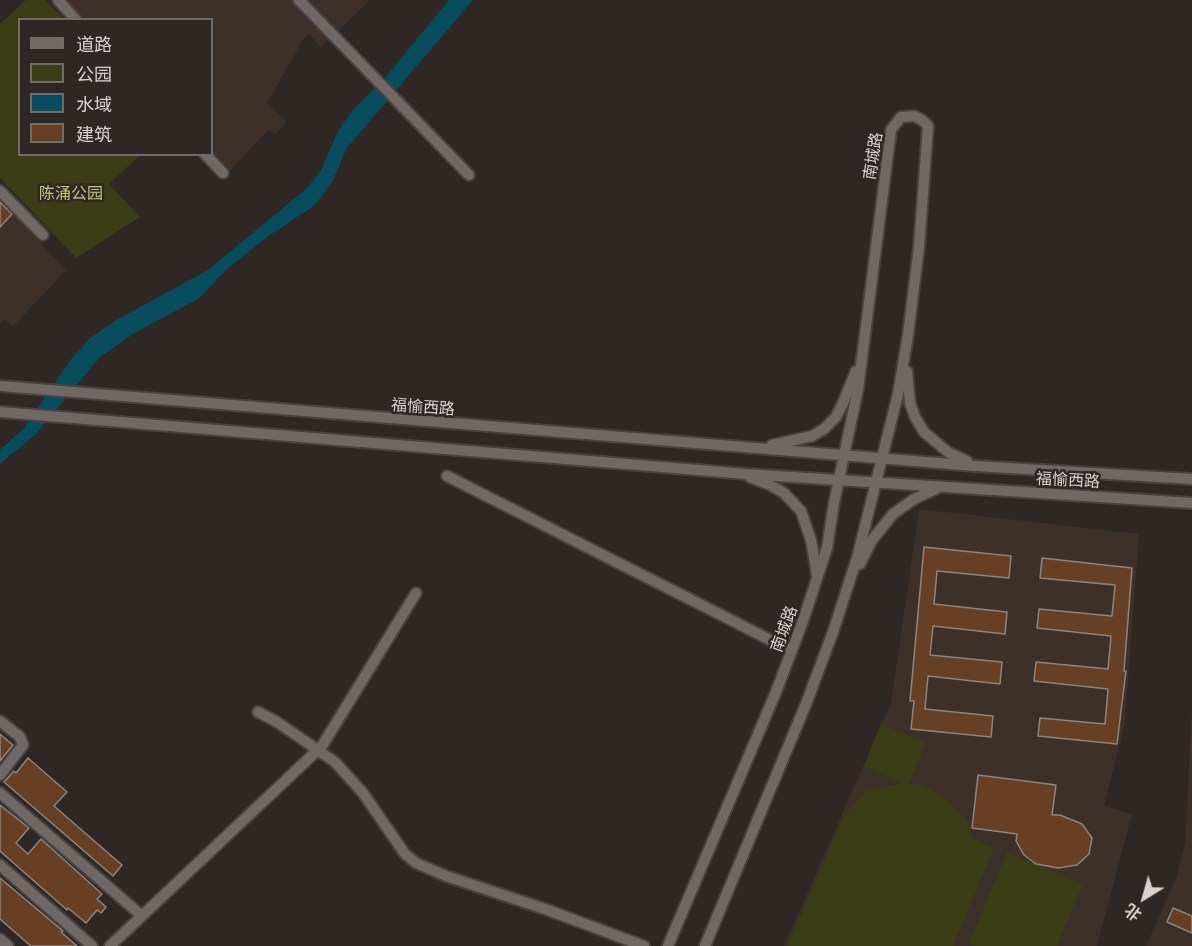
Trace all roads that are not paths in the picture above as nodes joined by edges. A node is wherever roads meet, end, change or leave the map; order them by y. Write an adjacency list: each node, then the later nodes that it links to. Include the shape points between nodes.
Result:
1 (58, 0): 3 (street)
2 (299, 0): 6 (street)
3 (74, 18)
4 (208, 156): 5 (street)
5 (223, 173)
6 (469, 175)
7 (0, 191): 8 (street)
8 (43, 235)
9 (906, 345): 10 (street, 南城路, via 919,247 928,126 907,115 891,130); 15 (street, 南城路); 16 (street, via 910,403 924,432 960,459)
10 (862, 354): 13 (street, via 836,417 824,429 796,441); 14 (street, 南城路)
11 (0, 386): 13 (street, 福愉西路)
12 (0, 412): 17 (street)
13 (748, 448): 14 (street, 福愉西路)
14 (844, 454): 15 (street, 福愉西路); 20 (street, 南城路)
15 (882, 458): 16 (street, 福愉西路); 21 (street, 南城路)
16 (996, 467): 19 (street, 福愉西路)
17 (714, 471): 20 (street); 24 (street, via 770,485 794,502 807,522)
18 (447, 476): 27 (street)
19 (1192, 479)
20 (839, 480): 21 (street, 福愉西路); 24 (street, 南城路)
21 (875, 483): 22 (street, 福愉西路); 25 (street, 南城路)
22 (942, 487): 23 (street, 福愉西路); 25 (street, via 892,514 872,540)
23 (1192, 503)
24 (818, 577): 27 (street, 南城路)
25 (849, 586): 41 (street, 南城路, via 806,704)
26 (416, 593): 30 (street)
27 (792, 651): 40 (street, 南城路)
28 (258, 712): 30 (street)
29 (0, 721): 31 (street, via 20,737 23,745)
30 (318, 749): 34 (street); 39 (street, via 350,777 405,854 416,862)
31 (0, 775)
32 (0, 793): 34 (street)
33 (0, 865): 37 (street)
34 (142, 916): 38 (street)
35 (0, 939): 36 (street)
36 (8, 946)
37 (92, 946)
38 (110, 946)
39 (644, 946)
40 (668, 946)
41 (705, 946)

